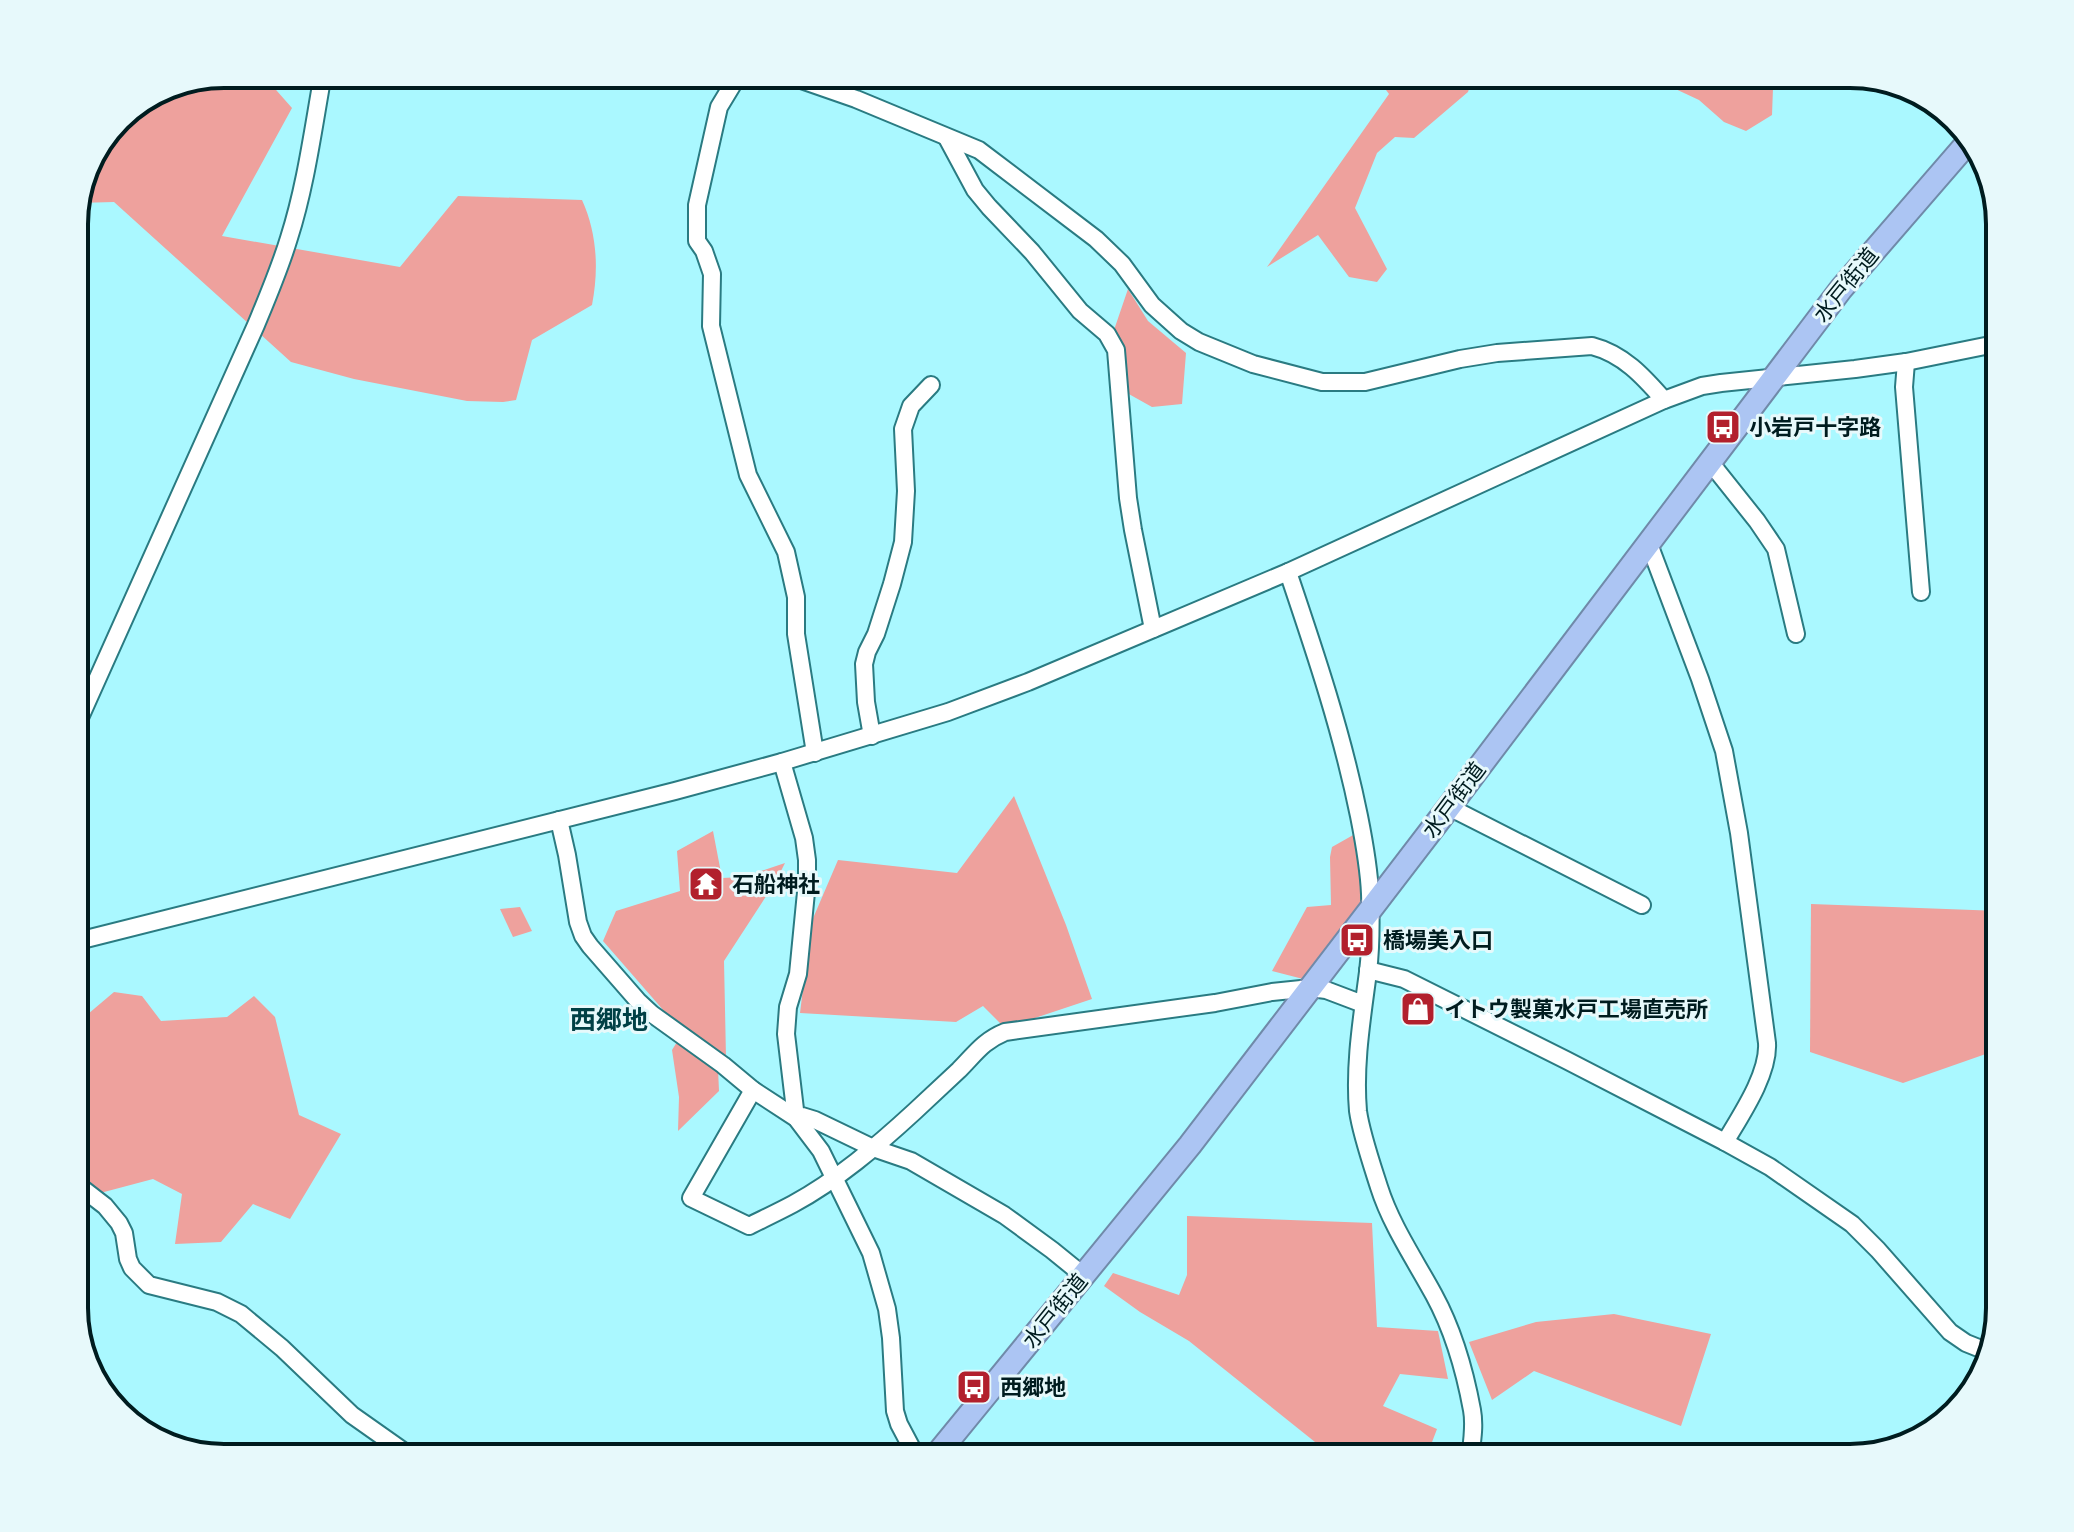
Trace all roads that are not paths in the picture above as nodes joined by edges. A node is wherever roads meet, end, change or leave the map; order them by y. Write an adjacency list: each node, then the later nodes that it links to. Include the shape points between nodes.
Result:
1 (321, 88): 17 (street, via 305,175 279,269)
2 (731, 88): 19 (street, via 719,107 697,205 697,241 712,274 711,326 748,475 786,552)
3 (824, 88): 4 (street)
4 (947, 138): 10 (street, via 979,150 1076,222 1122,264 1165,318 1227,355 1322,382 1365,382 1460,359 1592,346 1622,359); 15 (street, via 975,190 1116,350 1130,509)
5 (1963, 149): 8 (highway, 水戸街道, via 1841,289)
6 (1986, 346): 7 (street)
7 (1906, 362): 8 (street); 14 (street)
8 (1773, 378): 10 (street, via 1702,386); 11 (highway, 水戸街道)
9 (931, 385): 18 (street, via 911,406 903,429 903,542 864,664)
10 (1664, 400): 13 (street)
11 (1710, 462): 12 (highway, 水戸街道); 16 (street, via 1776,549)
12 (1649, 544): 21 (highway, 水戸街道); 31 (street, via 1724,751 1762,1002 1768,1053)
13 (1288, 572): 15 (street); 24 (street, via 1347,765 1364,843)
14 (1921, 592)
15 (1153, 629): 18 (street, via 1028,682)
16 (1796, 634)
17 (88, 700)
18 (872, 736): 19 (street)
19 (815, 753): 20 (street)
20 (782, 762): 22 (street); 30 (street, via 807,860 798,974 786,1034)
21 (1449, 807): 23 (street); 24 (highway, 水戸街道)
22 (559, 820): 25 (street); 29 (street, via 583,936 645,1008)
23 (1642, 905)
24 (1370, 909): 26 (street); 27 (highway, 水戸街道)
25 (88, 938)
26 (1368, 970): 28 (street); 31 (street, via 1404,979)
27 (1311, 988): 28 (street); 32 (street, via 1005,1032 980,1047); 35 (highway, 水戸街道)
28 (1363, 1004): 40 (street, via 1358,1114 1380,1191 1451,1335 1472,1412)
29 (753, 1090): 30 (street); 33 (street, via 691,1198 749,1226)
30 (796, 1118): 32 (street, via 815,1120); 33 (street)
31 (1725, 1142): 36 (street, via 1852,1224 1950,1332)
32 (873, 1148): 33 (street); 35 (street, via 911,1161 1004,1215)
33 (835, 1177): 38 (street, via 878,1276 891,1338 895,1411)
34 (88, 1193): 37 (street, via 119,1223 132,1268 149,1285 217,1302 241,1314 352,1415)
35 (1084, 1276): 39 (highway, 水戸街道)
36 (1980, 1349)
37 (393, 1444)
38 (910, 1444)
39 (946, 1444)
40 (1472, 1444)

